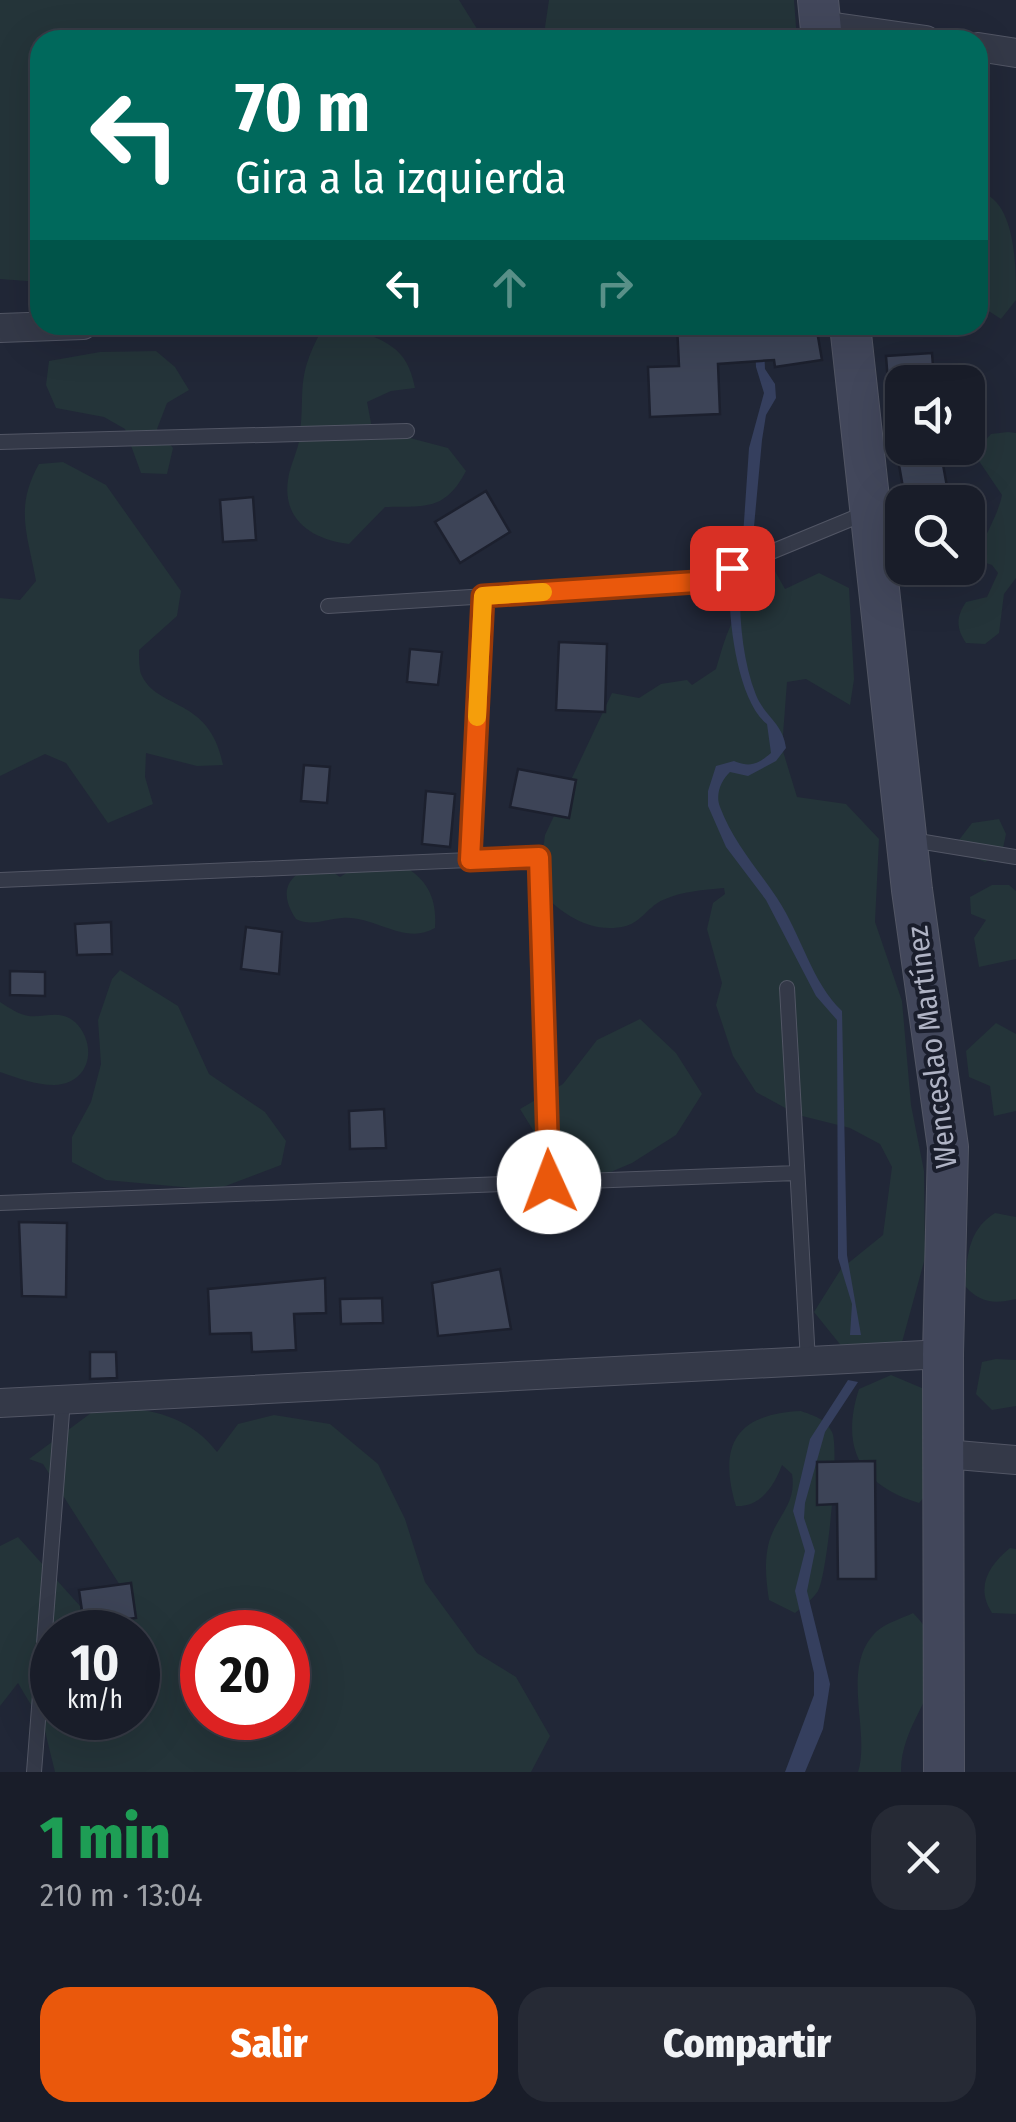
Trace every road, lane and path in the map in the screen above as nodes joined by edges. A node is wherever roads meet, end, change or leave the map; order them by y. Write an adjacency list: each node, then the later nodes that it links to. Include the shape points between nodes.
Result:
1 (821, 22): 2 (street)
2 (868, 30)
3 (988, 49): 4 (street)
4 (1016, 53)
5 (30, 327): 6 (street)
6 (0, 328)
7 (851, 335): 10 (main road, Wenceslao Martínez)
8 (407, 431): 9 (lane)
9 (0, 442)
10 (868, 512): 11 (lane, via 696,582); 13 (main road, Wenceslao Martínez)
11 (483, 596): 12 (lane); 15 (lane)
12 (328, 606)
13 (906, 840): 14 (lane); 21 (main road, Wenceslao Martínez, via 948,1147)
14 (1016, 857)
15 (470, 860): 16 (lane); 19 (lane, via 539,857)
16 (0, 880)
17 (787, 988): 18 (lane)
18 (797, 1173): 19 (lane); 22 (lane)
19 (549, 1182): 20 (lane)
20 (0, 1203)
21 (943, 1354): 22 (street); 25 (main road, Wenceslao Martínez)
22 (808, 1361): 23 (street)
23 (62, 1400): 24 (street); 27 (lane)
24 (0, 1403)
25 (945, 1454): 26 (street); 28 (main road, Wenceslao Martínez)
26 (1016, 1460)
27 (34, 1772)
28 (944, 1772)

